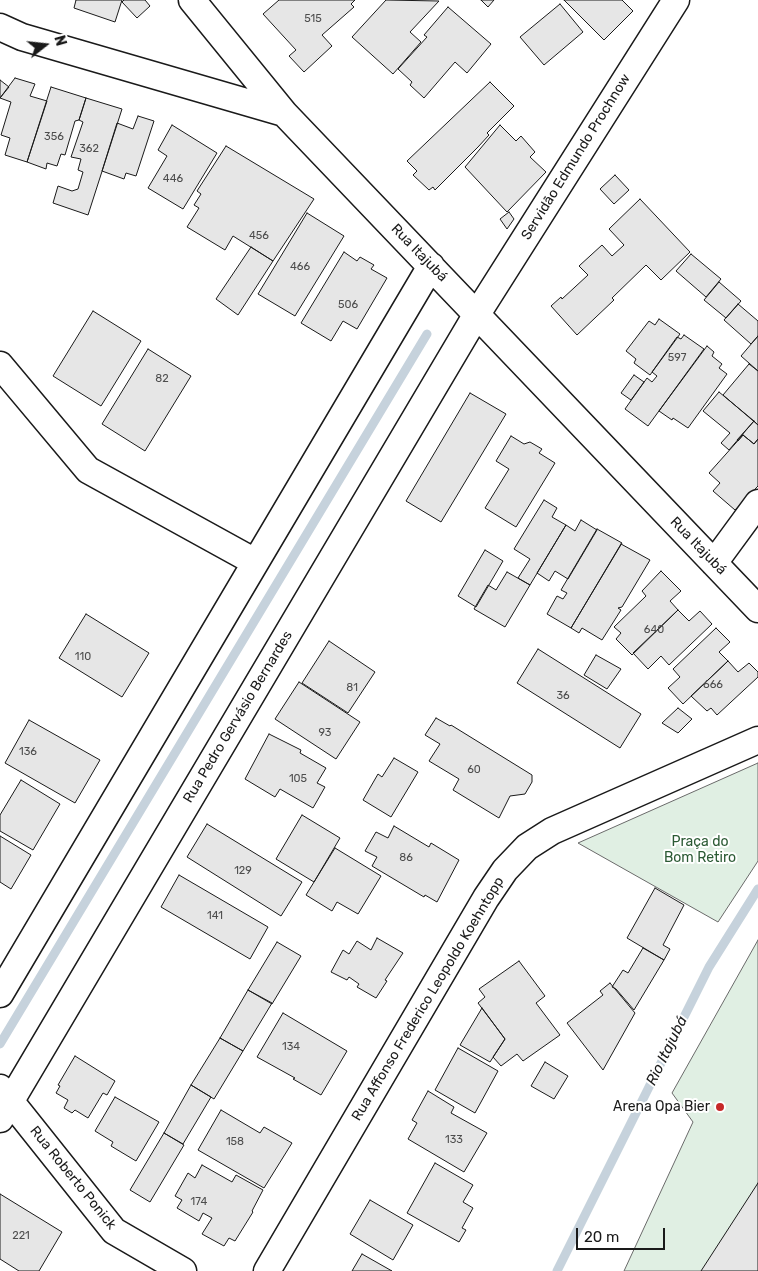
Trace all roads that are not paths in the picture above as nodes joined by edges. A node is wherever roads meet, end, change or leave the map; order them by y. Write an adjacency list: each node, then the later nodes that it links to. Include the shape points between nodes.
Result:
1 (192, 0): 4 (street)
2 (676, 0): 6 (street, Servidão Edmundo Prochnow)
3 (0, 27): 4 (street, Rua Itajubá, via 22,37)
4 (284, 113): 5 (street, Rua Itajubá)
5 (431, 266): 6 (street, Rua Itajubá); 9 (street)
6 (477, 314): 10 (street, Rua Itajubá); 14 (street, Rua Pedro Gervásio Bernardes)
7 (0, 365): 9 (street, via 88,470)
8 (758, 502): 10 (street)
9 (255, 562): 13 (street)
10 (714, 563): 11 (street, Rua Itajubá)
11 (758, 609)
12 (758, 740): 16 (street, Rua Affonso Frederico Leopoldo Koehntopp, via 552,831 527,847 505,870)
13 (0, 994)
14 (4, 1103): 15 (street, Rua Roberto Ponick, via 114,1231)
15 (183, 1271)
16 (267, 1271)

